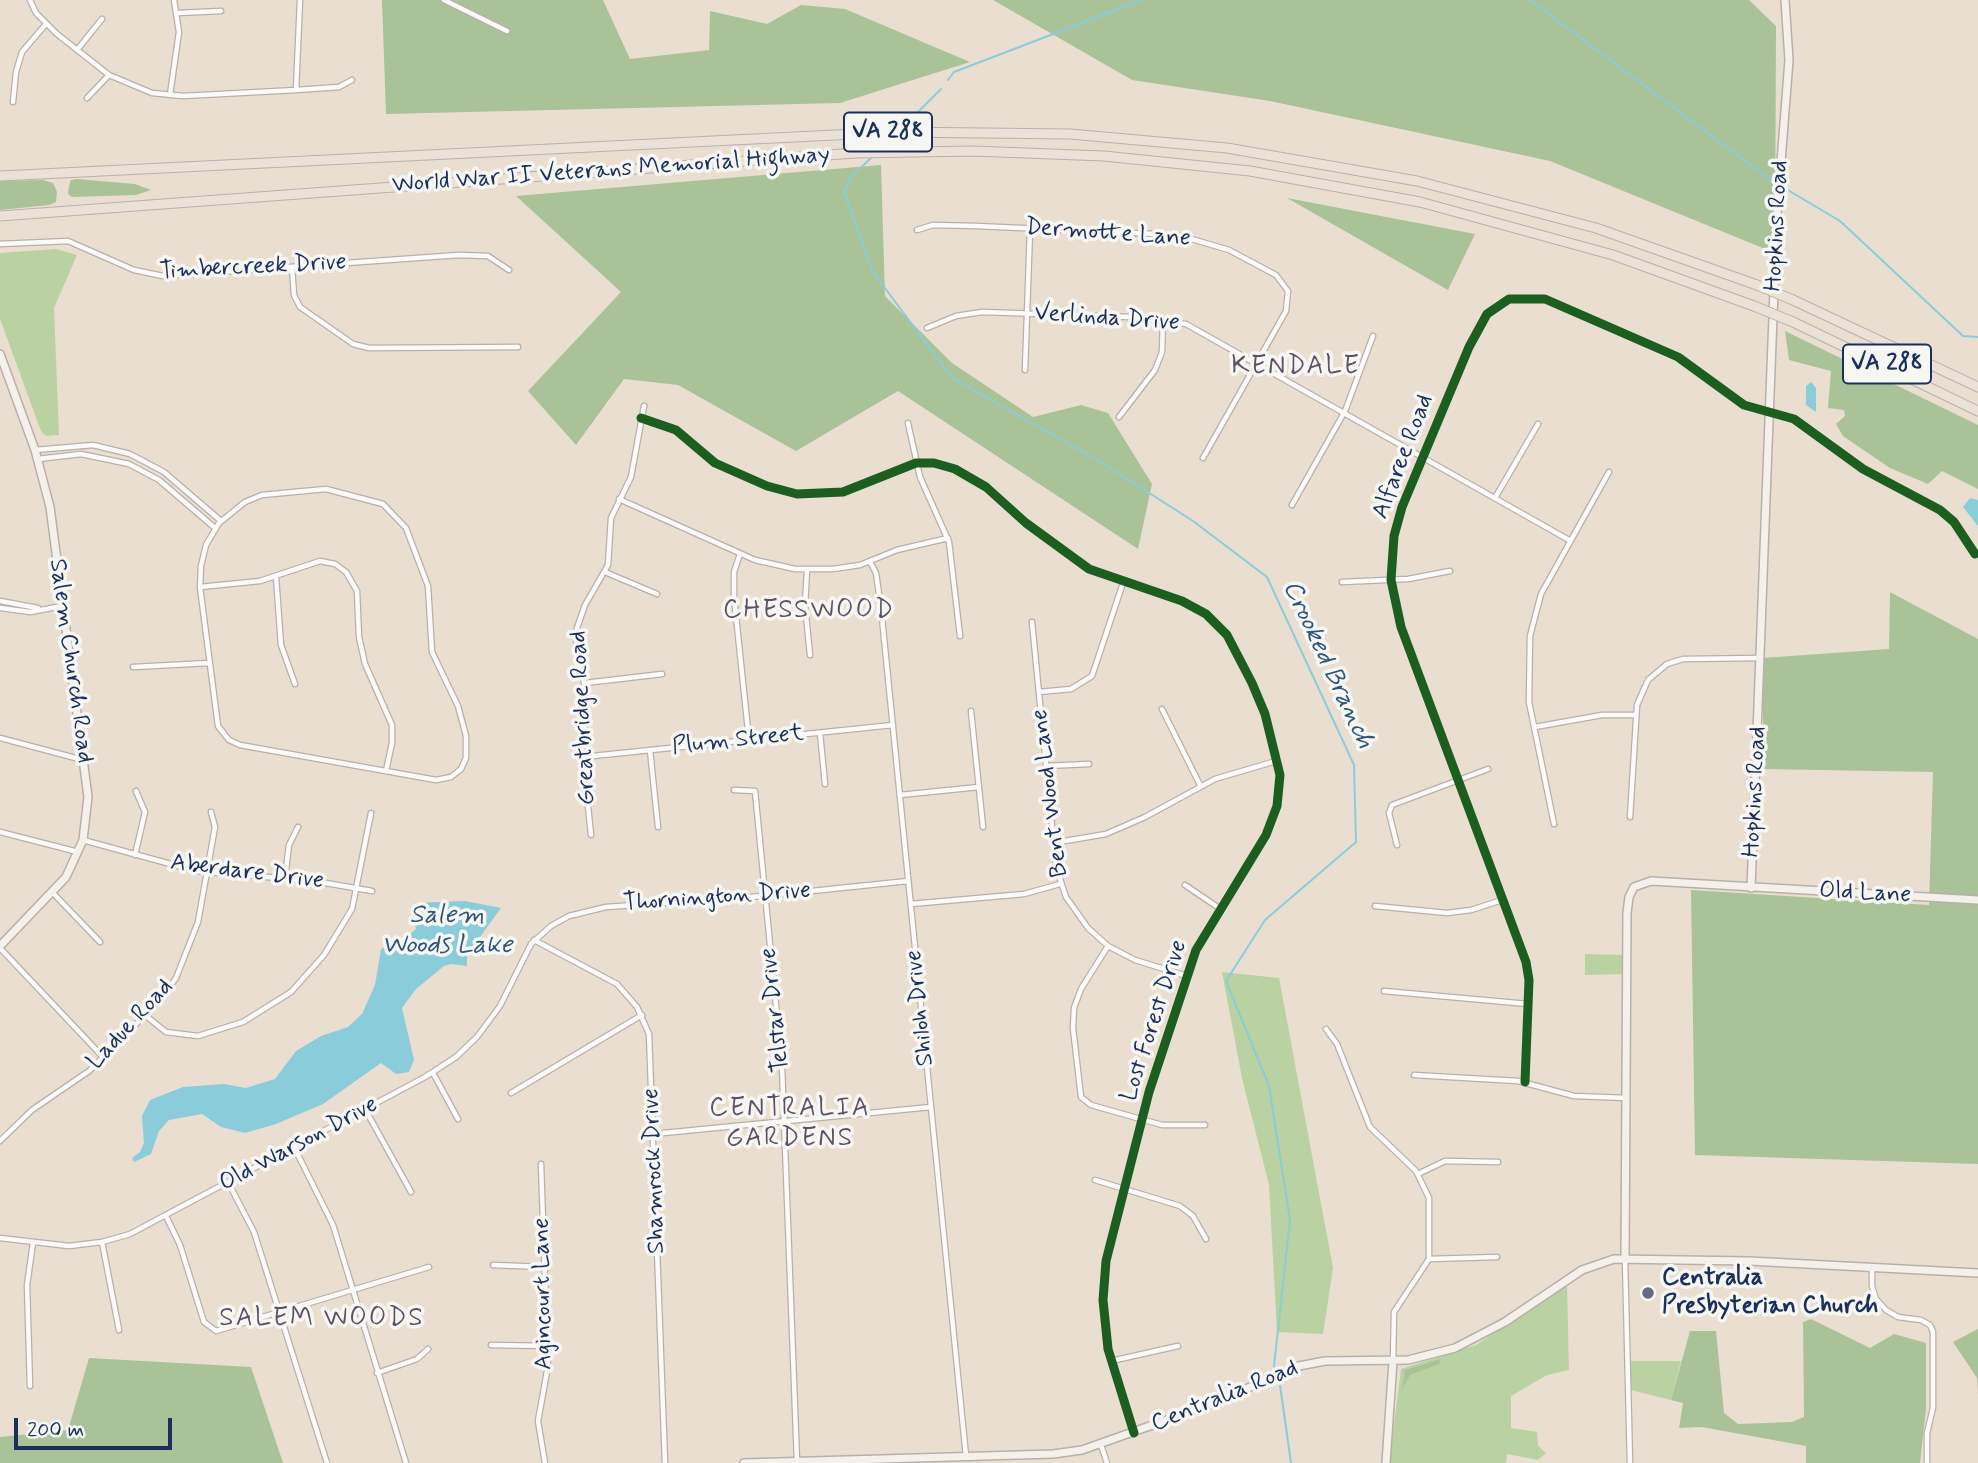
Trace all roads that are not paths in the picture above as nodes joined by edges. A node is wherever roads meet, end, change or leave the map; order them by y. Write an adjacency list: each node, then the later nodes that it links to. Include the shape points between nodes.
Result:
1 (30, 0): 9 (street)
2 (174, 0): 7 (street)
3 (300, 0): 14 (street)
4 (444, 0): 10 (street)
5 (1785, 0): 37 (main road, Hopkins Road, via 1789,60)
6 (221, 11): 7 (street)
7 (178, 13): 15 (street)
8 (102, 19): 11 (street)
9 (46, 24): 11 (street); 17 (street, via 22,52)
10 (507, 31)
11 (77, 50): 12 (street)
12 (109, 75): 15 (street, via 138,89); 16 (street)
13 (352, 80): 14 (street, via 339,87)
14 (296, 90): 15 (street)
15 (170, 95)
16 (87, 98)
17 (13, 102)
18 (0, 176): 33 (highway, World War II Veterans Memorial Highway / VA 288, bridge, via 950,131 1070,134 1227,148 1405,178 1596,228 1758,285)
19 (0, 216): 36 (highway, World War II Veterans Memorial Highway / VA 288, bridge, via 855,153 1104,156 1250,171 1420,202 1614,255 1793,322)
20 (1030, 229): 21 (street, Dermotte Lane, via 933,225); 25 (street); 31 (street, Dermotte Lane, via 1178,235 1229,250 1276,275 1287,291 1287,307)
21 (917, 230)
22 (0, 244): 23 (street, Timbercreek Drive, via 68,241 134,270 163,276)
23 (292, 268): 24 (street, Timbercreek Drive, via 482,255); 29 (street, via 292,288 300,307 353,344 369,348)
24 (509, 270)
25 (1027, 313): 26 (street, Verlinda Drive); 27 (street, Verlinda Drive, via 969,313); 32 (street)
26 (1163, 319): 31 (street, Verlinda Drive, via 1197,328); 38 (street, via 1162,352 1155,370)
27 (927, 328)
28 (1373, 336): 35 (street)
29 (518, 346)
30 (0, 354): 42 (main road, Salem Church Road)
31 (1258, 361): 35 (street, Verlinda Drive); 44 (street, Dermotte Lane)
32 (1025, 370)
33 (1978, 387)
34 (645, 406): 39 (street, Greatbridge Road)
35 (1345, 411): 43 (street, Verlinda Drive); 52 (street)
36 (1978, 411)
37 (1769, 412): 43 (street, Alfaree Road, via 1744,405 1693,366 1640,339 1555,302 1515,297 1497,305 1484,319); 58 (street, Alfaree Road, via 1799,422 1863,470 1945,513); 76 (main road, Hopkins Road)
38 (1119, 417)
39 (641, 418): 46 (street, Lost Forest Drive, via 676,430 715,463 797,494 843,492); 51 (street, Greatbridge Road, via 634,469)
40 (908, 423): 46 (street)
41 (1538, 424): 50 (street)
42 (35, 450): 45 (main road, Salem Church Road); 47 (street, via 102,446 130,454)
43 (1422, 456): 50 (street, Verlinda Drive); 64 (street, Alfaree Road, via 1397,521)
44 (1203, 458)
45 (38, 459): 49 (street, via 98,455); 70 (main road, Salem Church Road, via 50,507)
46 (916, 463): 55 (street); 66 (street, Lost Forest Drive, via 942,464 967,475 1077,561)
47 (163, 472): 49 (street); 53 (street)
48 (1609, 472): 56 (street)
49 (159, 480): 54 (street)
50 (1495, 498): 56 (street, Verlinda Drive)
51 (620, 499): 57 (street); 62 (street, Greatbridge Road, via 611,518)
52 (1292, 505)
53 (221, 521): 54 (street); 98 (street, via 262,495 326,489 380,502 402,522 428,586 432,652 461,716 466,758 457,773 442,780)
54 (215, 528): 67 (street, via 203,555)
55 (948, 538): 59 (street, via 897,550); 74 (street)
56 (1569, 540): 87 (street, via 1541,594 1530,636 1528,685)
57 (740, 554): 60 (street); 90 (street, via 734,597)
58 (1975, 554)
59 (870, 562): 60 (street); 86 (street, Shiloh Drive, via 877,576)
60 (807, 570): 75 (street)
61 (1450, 570): 64 (street)
62 (605, 572): 68 (street); 80 (street, Greatbridge Road, via 585,604 577,628 576,648)
63 (276, 577): 67 (street); 81 (street, via 281,645); 98 (street, via 320,561 341,567 354,582 365,664 392,725)
64 (1391, 580): 65 (street); 99 (street, Alfaree Road, via 1401,626)
65 (1342, 582)
66 (1124, 583): 82 (street, via 1092,676 1077,687); 94 (street, Lost Forest Drive, via 1190,604 1221,628 1265,714)
67 (200, 587): 77 (street)
68 (657, 594)
69 (0, 601): 72 (street)
70 (62, 606): 72 (street); 93 (main road, Salem Church Road)
71 (0, 608): 72 (street)
72 (39, 609)
73 (1032, 622): 82 (street, Bent Wood Lane)
74 (960, 636)
75 (810, 655)
76 (1762, 658): 85 (street, via 1694,657 1667,664 1643,687); 126 (main road, Hopkins Road)
77 (209, 663): 78 (street); 98 (street, via 217,723 234,743)
78 (133, 667)
79 (662, 674): 80 (street)
80 (585, 683): 92 (street, Greatbridge Road)
81 (295, 684)
82 (1039, 692): 96 (street, Bent Wood Lane)
83 (1162, 709): 101 (street)
84 (971, 711): 102 (street)
85 (1636, 715): 87 (street, via 1602,715); 108 (street)
86 (892, 725): 88 (street, Plum Street); 105 (street, Shiloh Drive)
87 (1535, 727): 109 (street)
88 (820, 733): 90 (street, Plum Street); 100 (street)
89 (0, 738): 93 (street)
90 (749, 740): 91 (street, Plum Street)
91 (650, 750): 92 (street, Plum Street); 111 (street)
92 (583, 757): 114 (street, Greatbridge Road)
93 (83, 761): 115 (main road, Salem Church Road, via 88,809)
94 (1276, 761): 101 (street); 134 (street, Lost Forest Drive, via 1280,786 1274,817)
95 (1089, 764): 96 (street)
96 (1046, 766): 116 (street, Bent Wood Lane)
97 (1488, 769): 99 (street)
98 (386, 771)
99 (1458, 781): 117 (street, via 1392,805 1389,813); 130 (street, Alfaree Road)
100 (825, 783)
101 (1200, 785): 116 (street, via 1126,826)
102 (979, 787): 105 (street); 112 (street)
103 (734, 790): 129 (street, Telstar Drive, via 755,791)
104 (136, 791): 119 (street, via 145,812)
105 (900, 795): 122 (street, Shiloh Drive)
106 (211, 812): 120 (street, Ladue Road, via 215,827)
107 (371, 813): 125 (street)
108 (1630, 817)
109 (1554, 824)
110 (298, 827): 121 (street, via 289,845)
111 (658, 827)
112 (983, 827)
113 (0, 832): 118 (street)
114 (591, 835)
115 (83, 840): 118 (main road, Salem Church Road); 119 (street, Aberdare Drive)
116 (1053, 844): 123 (street, Bent Wood Lane)
117 (1397, 845)
118 (79, 852): 128 (main road, Salem Church Road)
119 (135, 855): 120 (street, Aberdare Drive)
120 (207, 873): 121 (street, Aberdare Drive); 143 (street, Ladue Road, via 188,954 168,990)
121 (285, 878): 125 (street, Aberdare Drive)
122 (908, 881): 129 (street, Thornington Drive); 132 (street, Shiloh Drive)
123 (1060, 884): 132 (street, via 1024,894); 137 (street, Bent Wood Lane, via 1078,917)
124 (1185, 885): 134 (street)
125 (359, 887): 127 (street, Aberdare Drive); 143 (street, via 350,914 324,955 270,1007 231,1028 190,1037 166,1032)
126 (1751, 888): 131 (main road, Old Lane); 150 (main road, Hopkins Road, via 1646,881 1630,892)
127 (372, 891)
128 (53, 893): 136 (street); 138 (main road, Salem Church Road)
129 (764, 896): 135 (street, Thornington Drive, via 594,908 561,920); 155 (street, Telstar Drive)
130 (1502, 900): 133 (street, via 1447,913); 141 (street, Alfaree Road, via 1526,962)
131 (1978, 900)
132 (911, 904): 151 (street, Shiloh Drive)
133 (1376, 906)
134 (1219, 908): 139 (street, Lost Forest Drive)
135 (534, 940): 142 (street, Shamrock Drive, via 617,984); 146 (street, Old Warson Drive, via 484,1030)
136 (100, 942)
137 (1108, 946): 139 (street, Bent Wood Lane, via 1135,960); 154 (street, via 1074,1008 1079,1093 1091,1105)
138 (0, 947): 145 (street)
139 (1187, 976): 154 (street, Lost Forest Drive)
140 (1384, 991): 141 (street)
141 (1528, 1004): 148 (street, Alfaree Road)
142 (642, 1015): 149 (street); 157 (street, Shamrock Drive, via 650,1045)
143 (146, 1016): 145 (street, Ladue Road)
144 (1326, 1029): 162 (street, via 1337,1044 1370,1127)
145 (103, 1057): 158 (street, Ladue Road)
146 (433, 1073): 152 (street, Old Warson Drive); 153 (street)
147 (1414, 1075): 148 (street)
148 (1525, 1082): 150 (street, via 1574,1096)
149 (511, 1093)
150 (1628, 1098): 173 (main road, Hopkins Road)
151 (931, 1107): 155 (street); 193 (street, Shiloh Drive)
152 (365, 1109): 159 (street, Old Warson Drive); 166 (street)
153 (458, 1119)
154 (1142, 1120): 156 (street); 165 (street, Lost Forest Drive)
155 (786, 1122): 157 (street); 196 (street, Telstar Drive)
156 (1205, 1125)
157 (653, 1134): 200 (street, Shamrock Drive)
158 (0, 1141)
159 (294, 1147): 164 (street, Old Warson Drive); 180 (street, via 326,1208)
160 (1498, 1162): 162 (street, via 1445,1161)
161 (541, 1164): 177 (street, Agincourt Lane)
162 (1418, 1174): 174 (street, via 1430,1207)
163 (1095, 1180): 165 (street)
164 (228, 1182): 167 (street, Old Warson Drive); 181 (street, via 254,1231)
165 (1124, 1189): 169 (street, via 1180,1206 1193,1216); 187 (street, Lost Forest Drive, via 1104,1281)
166 (411, 1192)
167 (166, 1216): 170 (street, Old Warson Drive); 181 (street, via 204,1322 212,1330)
168 (0, 1238): 171 (street, Old Warson Drive)
169 (1206, 1239)
170 (102, 1242): 171 (street, Old Warson Drive, via 69,1246); 182 (street)
171 (33, 1243): 190 (street, via 27,1285)
172 (1497, 1257): 174 (street)
173 (1625, 1258): 178 (main road, Centralia Road); 188 (main road, Centralia Road, via 1582,1270 1471,1341 1431,1355); 204 (street, Hopkins Road)
174 (1429, 1259): 188 (street, via 1394,1312)
175 (493, 1265): 177 (street)
176 (429, 1266): 180 (street)
177 (545, 1267): 184 (street, Agincourt Lane)
178 (1872, 1268): 179 (main road, Centralia Road); 205 (street, via 1872,1286 1886,1310 1921,1320 1933,1332)
179 (1978, 1273)
180 (352, 1292): 181 (street); 189 (street)
181 (281, 1314): 197 (street)
182 (119, 1330)
183 (491, 1345): 184 (street)
184 (548, 1346): 199 (street, Agincourt Lane, via 538,1421)
185 (1178, 1346): 187 (street)
186 (428, 1349): 189 (street, via 416,1359)
187 (1111, 1361): 191 (street, Lost Forest Drive)
188 (1393, 1361): 191 (main road, Centralia Road, via 1325,1361 1286,1370); 203 (main road)
189 (377, 1373): 198 (street)
190 (30, 1386)
191 (1135, 1433): 192 (main road, Centralia Road)
192 (1101, 1445): 193 (main road, Centralia Road, via 1053,1454); 202 (street)
193 (966, 1456): 195 (main road, Centralia Road)
194 (943, 1460): 195 (main road, Centralia Road); 196 (main road, Centralia Road)
195 (953, 1460)
196 (797, 1461): 201 (main road, Centralia Road)
197 (327, 1463)
198 (406, 1463)
199 (545, 1463)
200 (665, 1463)
201 (744, 1463)
202 (1107, 1463)
203 (1386, 1463)
204 (1630, 1463)
205 (1927, 1463)

